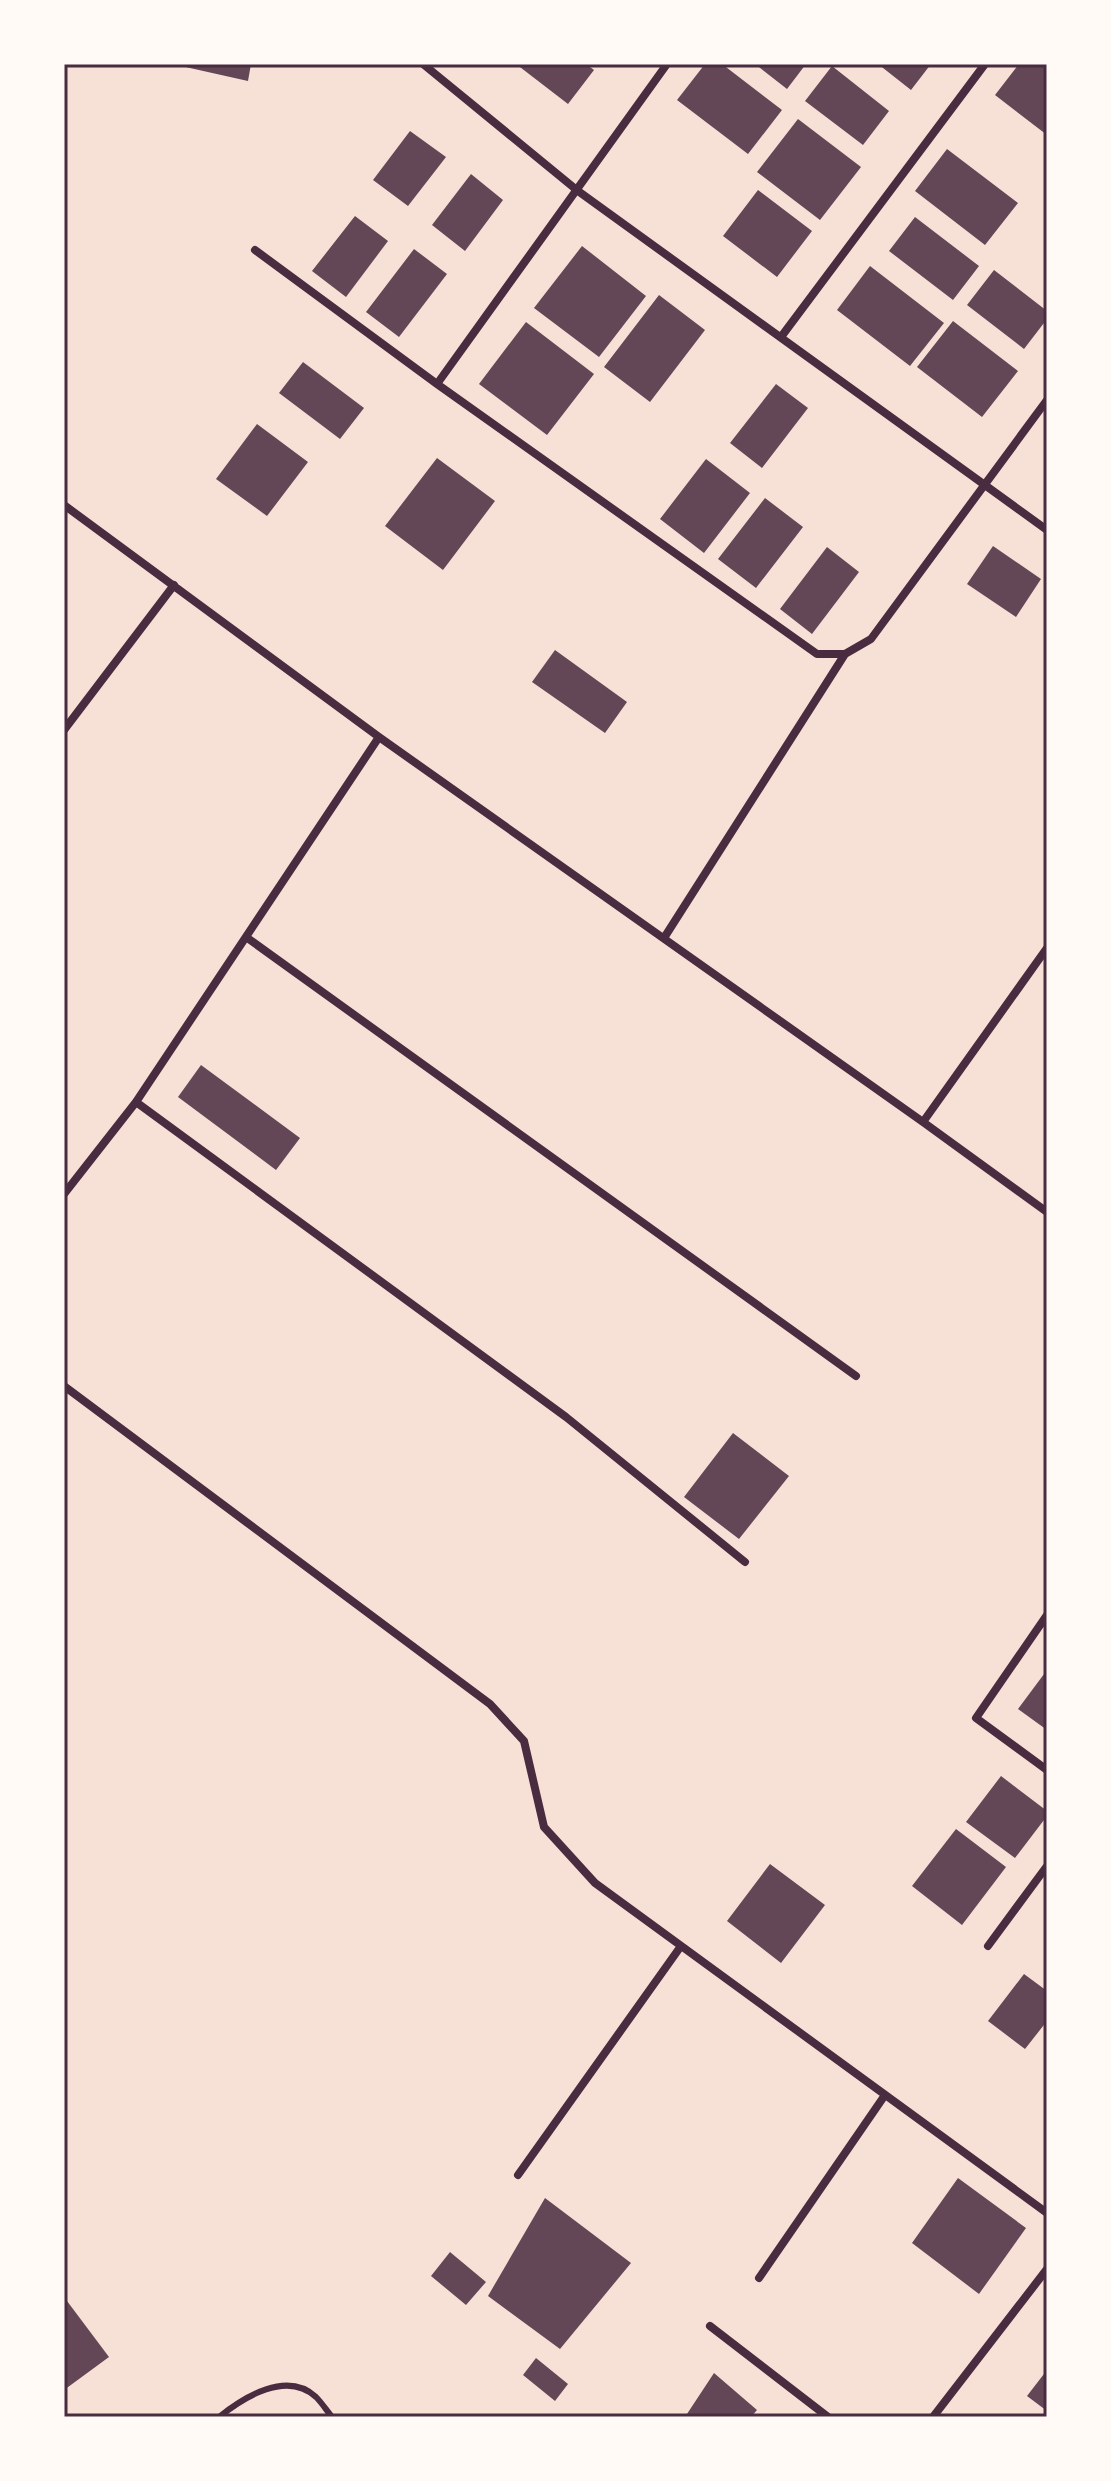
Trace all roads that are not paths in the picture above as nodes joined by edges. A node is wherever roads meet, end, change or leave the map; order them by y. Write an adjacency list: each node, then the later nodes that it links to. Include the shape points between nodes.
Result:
1 (423, 64): 4 (street)
2 (667, 64): 4 (street)
3 (985, 64): 6 (street)
4 (578, 191): 6 (street); 7 (street)
5 (255, 250): 7 (street)
6 (781, 337): 9 (street)
7 (437, 384): 13 (street, via 817,654)
8 (1047, 400): 9 (street)
9 (985, 485): 11 (street); 13 (street, via 871,639)
10 (64, 505): 12 (street)
11 (1047, 530)
12 (174, 585): 14 (street); 15 (street)
13 (845, 654): 17 (street)
14 (64, 730)
15 (379, 737): 16 (street); 17 (street)
16 (246, 937): 19 (street); 23 (street)
17 (664, 938): 20 (street)
18 (1047, 948): 20 (street)
19 (136, 1102): 21 (street); 25 (street, via 566,1417)
20 (923, 1122): 22 (street)
21 (64, 1194)
22 (1047, 1212)
23 (856, 1376)
24 (64, 1386): 29 (street, via 490,1704 524,1741 544,1827 595,1883)
25 (745, 1562)
26 (1047, 1615): 27 (street, via 976,1718)
27 (1047, 1770)
28 (1047, 1866): 30 (street)
29 (681, 1946): 31 (street); 32 (street)
30 (988, 1946)
31 (885, 2095): 33 (street); 35 (street)
32 (518, 2175)
33 (1047, 2213)
34 (1047, 2269): 42 (street)
35 (759, 2278)
36 (710, 2326): 37 (street)
37 (816, 2407): 40 (street); 41 (street)
38 (219, 2417): 39 (lane, via 238,2402 278,2386 298,2387 315,2396)
39 (332, 2417)
40 (809, 2417)
41 (828, 2417)
42 (933, 2417)

